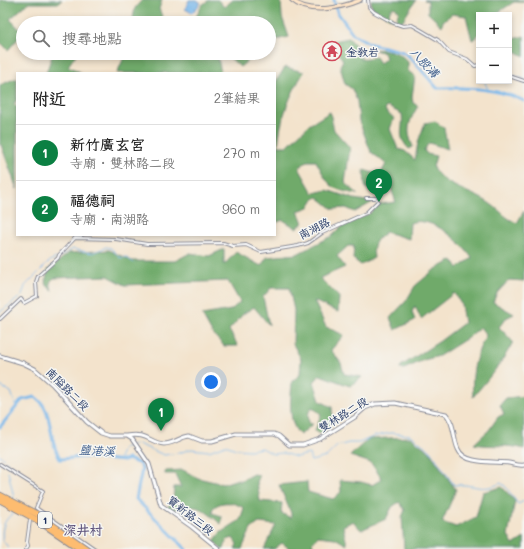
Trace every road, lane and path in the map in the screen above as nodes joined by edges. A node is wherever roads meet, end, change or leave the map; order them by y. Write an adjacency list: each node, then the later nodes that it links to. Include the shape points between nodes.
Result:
1 (292, 0): 2 (main road, via 305,7 338,7)
2 (360, 0)
3 (368, 0): 4 (street, via 369,7 374,12 394,23 414,26 438,40 451,54 467,59)
4 (476, 66)
5 (512, 77): 6 (street)
6 (524, 81)
7 (366, 198): 8 (street, 南湖路, via 376,198 378,201 366,213 322,233 308,243 260,252 246,245 147,244 116,239 75,238 38,276 37,296 24,303 21,300)
8 (0, 319)
9 (0, 356): 10 (street, 南隘路二段, via 35,369 95,428 106,435)
10 (127, 436): 12 (street, 雙林路二段, via 144,436 164,444 189,436 202,441 212,441 236,434 274,434 289,445 303,445 322,438 368,406 395,403 446,414 453,428 457,448 465,457); 20 (street, 寶新路三段, via 134,441 149,464 161,505)
11 (0, 464): 19 (street, via 43,491 36,508)
12 (524, 465)
13 (0, 495): 18 (highway, 1, via 41,517)
14 (0, 500): 17 (highway, 1, via 37,520)
15 (30, 520): 16 (street)
16 (26, 549)
17 (80, 549)
18 (87, 549)
19 (95, 549)
20 (219, 549)

